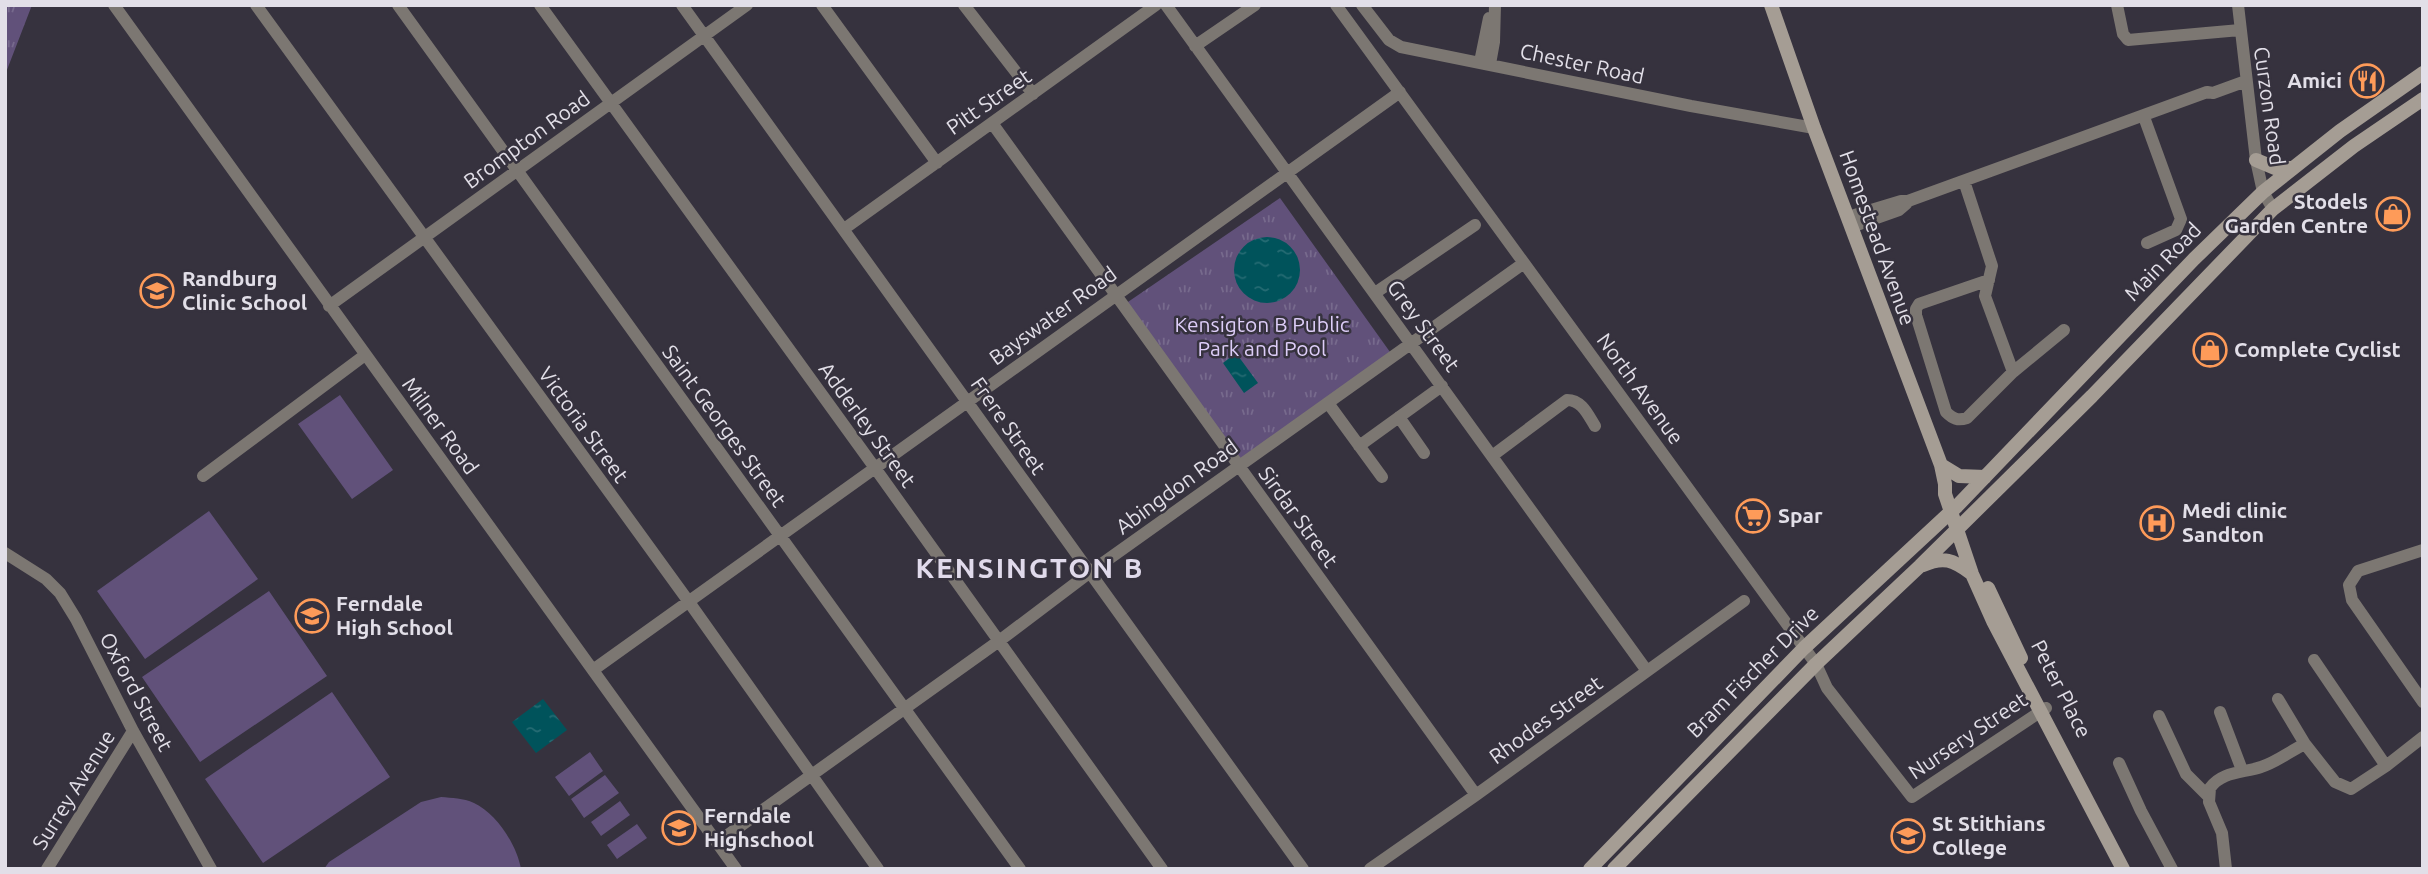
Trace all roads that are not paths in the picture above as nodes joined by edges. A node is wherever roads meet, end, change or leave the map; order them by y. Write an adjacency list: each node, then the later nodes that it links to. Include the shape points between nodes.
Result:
1 (114, 5): 48 (street, Milner Road)
2 (256, 5): 42 (street, Victoria Street)
3 (398, 5): 34 (street, Saint Georges Street)
4 (540, 5): 27 (street, Adderley Street)
5 (682, 5): 19 (street, Frere Street)
6 (747, 5): 19 (street, Brompton Road)
7 (822, 5): 32 (street)
8 (964, 5): 25 (street)
9 (1156, 5): 25 (street, Pitt Street)
10 (1166, 5): 20 (street, Grey Street)
11 (1255, 5): 20 (street)
12 (1336, 5): 24 (street, North Avenue)
13 (1362, 5): 21 (street, Chester Road, via 1396,45)
14 (1494, 5): 21 (street, via 1494,42)
15 (1771, 5): 30 (main road, Homestead Avenue)
16 (2117, 5): 18 (street, via 2127,40)
17 (2238, 5): 18 (street, Curzon Road)
18 (2240, 30): 23 (street, Curzon Road)
19 (704, 36): 27 (street, Brompton Road); 41 (street, Frere Street)
20 (1195, 46): 35 (street, Grey Street)
21 (1485, 63): 30 (street, Chester Road)
22 (2423, 73): 33 (main road, Main Road)
23 (2246, 78): 28 (street); 31 (street, Curzon Road)
24 (1400, 92): 35 (street, Bayswater Road); 44 (street, North Avenue)
25 (1033, 94): 29 (street, Pitt Street)
26 (2423, 99): 38 (main road, Main Road)
27 (610, 104): 34 (street, Brompton Road); 63 (street, Adderley Street)
28 (2144, 117): 36 (street); 43 (street, via 2180,219 2176,230)
29 (992, 123): 32 (street, Pitt Street); 47 (street, Sirdar Street)
30 (1814, 128): 39 (main road, Homestead Avenue)
31 (2256, 160): 33 (main road, via 2276,169); 37 (street, Curzon Road)
32 (937, 163): 41 (street, Pitt Street)
33 (2292, 168): 37 (main road, Main Road)
34 (517, 170): 42 (street, Brompton Road); 69 (street, Saint Georges Street)
35 (1288, 172): 46 (street, Grey Street); 47 (street, Bayswater Road)
36 (1964, 181): 39 (street); 45 (street, via 1992,266)
37 (2263, 192): 38 (street, Curzon Road); 66 (main road, Main Road)
38 (2273, 209): 68 (main road, Main Road)
39 (1850, 222): 61 (main road, Homestead Avenue)
40 (1475, 225): 46 (street)
41 (844, 229): 54 (street, Frere Street)
42 (423, 238): 48 (street, Brompton Road); 76 (street, Victoria Street)
43 (2147, 243)
44 (1524, 263): 50 (street, Abingdon Road); 78 (street, North Avenue)
45 (1989, 279): 52 (street, via 1985,296); 52 (street, via 1919,304 1916,315 1951,418 1967,418)
46 (1375, 293): 50 (street, Grey Street)
47 (1116, 294): 54 (street, Bayswater Road); 62 (street, Sirdar Street)
48 (330, 306): 51 (street, Milner Road)
49 (2064, 330): 52 (street)
50 (1411, 343): 53 (street, Grey Street); 55 (street, Abingdon Road)
51 (365, 355): 64 (street); 81 (street, Milner Road)
52 (2013, 372)
53 (1442, 386): 56 (street); 60 (street, Grey Street)
54 (968, 402): 63 (street, Bayswater Road); 73 (street, Frere Street)
55 (1328, 403): 58 (street); 62 (street, Abingdon Road)
56 (1399, 417): 58 (street); 59 (street)
57 (1595, 426): 60 (street, via 1580,404 1567,400)
58 (1359, 446): 65 (street)
59 (1424, 453)
60 (1492, 456): 82 (street, Grey Street)
61 (1941, 465): 66 (main road, via 1959,477); 67 (main road, Homestead Avenue, via 1945,484 1952,489)
62 (1238, 467): 73 (street, Abingdon Road); 96 (street, Sirdar Street)
63 (875, 468): 69 (street, Bayswater Road); 77 (street, Adderley Street)
64 (203, 476)
65 (1382, 477)
66 (1985, 477): 67 (main road, Main Road)
67 (1954, 508): 68 (main road, Homestead Avenue); 78 (main road, Bram Fischer Drive)
68 (1960, 527): 72 (main road, Bram Fischer Drive); 74 (main road, Peter Place); 86 (main road, Peter Place)
69 (780, 537): 76 (street, Bayswater Road); 85 (street, Saint Georges Street)
70 (2423, 550): 84 (street, via 2364,568 2349,585 2352,600)
71 (5, 553): 89 (street, Oxford Street, via 60,593)
72 (1920, 566): 74 (main road, via 1949,559); 80 (main road, Bram Fischer Drive)
73 (1089, 573): 77 (street, Abingdon Road); 106 (street, Frere Street)
74 (1972, 574): 86 (main road, Peter Place, via 2002,640)
75 (1744, 601): 82 (street, Rhodes Street)
76 (688, 602): 81 (street, Bayswater Road); 95 (street, Victoria Street)
77 (999, 641): 85 (street, Abingdon Road); 105 (street, Adderley Street)
78 (1804, 648): 80 (street, North Avenue); 108 (main road, Bram Fischer Drive)
79 (2314, 660): 93 (street)
80 (1816, 664): 98 (street, North Avenue, via 1827,688); 109 (main road, Bram Fischer Drive)
81 (593, 670): 99 (street, Milner Road)
82 (1647, 671): 96 (street, Rhodes Street)
83 (2278, 699): 91 (street)
84 (2423, 702)
85 (904, 708): 95 (street, Abingdon Road); 104 (street, Saint Georges Street)
86 (2042, 709): 98 (street, Nursery Street); 110 (main road, Peter Place); 111 (main road, Peter Place)
87 (2220, 712): 94 (street)
88 (2159, 716): 97 (street, via 2186,774)
89 (133, 731): 100 (street, Surrey Avenue); 101 (street, Oxford Street)
90 (2423, 737): 93 (street)
91 (2305, 744): 93 (street, via 2345,788 2354,789); 94 (street, via 2260,768)
92 (2119, 763): 112 (street)
93 (2386, 766)
94 (2242, 770): 97 (street, via 2214,783)
95 (810, 775): 99 (street, Abingdon Road); 103 (street, Victoria Street)
96 (1476, 795): 107 (street, Rhodes Street)
97 (2208, 796): 113 (street, via 2222,833)
98 (1912, 797)
99 (718, 842): 102 (street, Milner Road)
100 (47, 869)
101 (211, 869)
102 (736, 869)
103 (878, 869)
104 (1020, 869)
105 (1162, 869)
106 (1303, 869)
107 (1370, 869)
108 (1590, 869)
109 (1614, 869)
110 (2123, 869)
111 (2129, 869)
112 (2172, 869)
113 (2226, 869)

